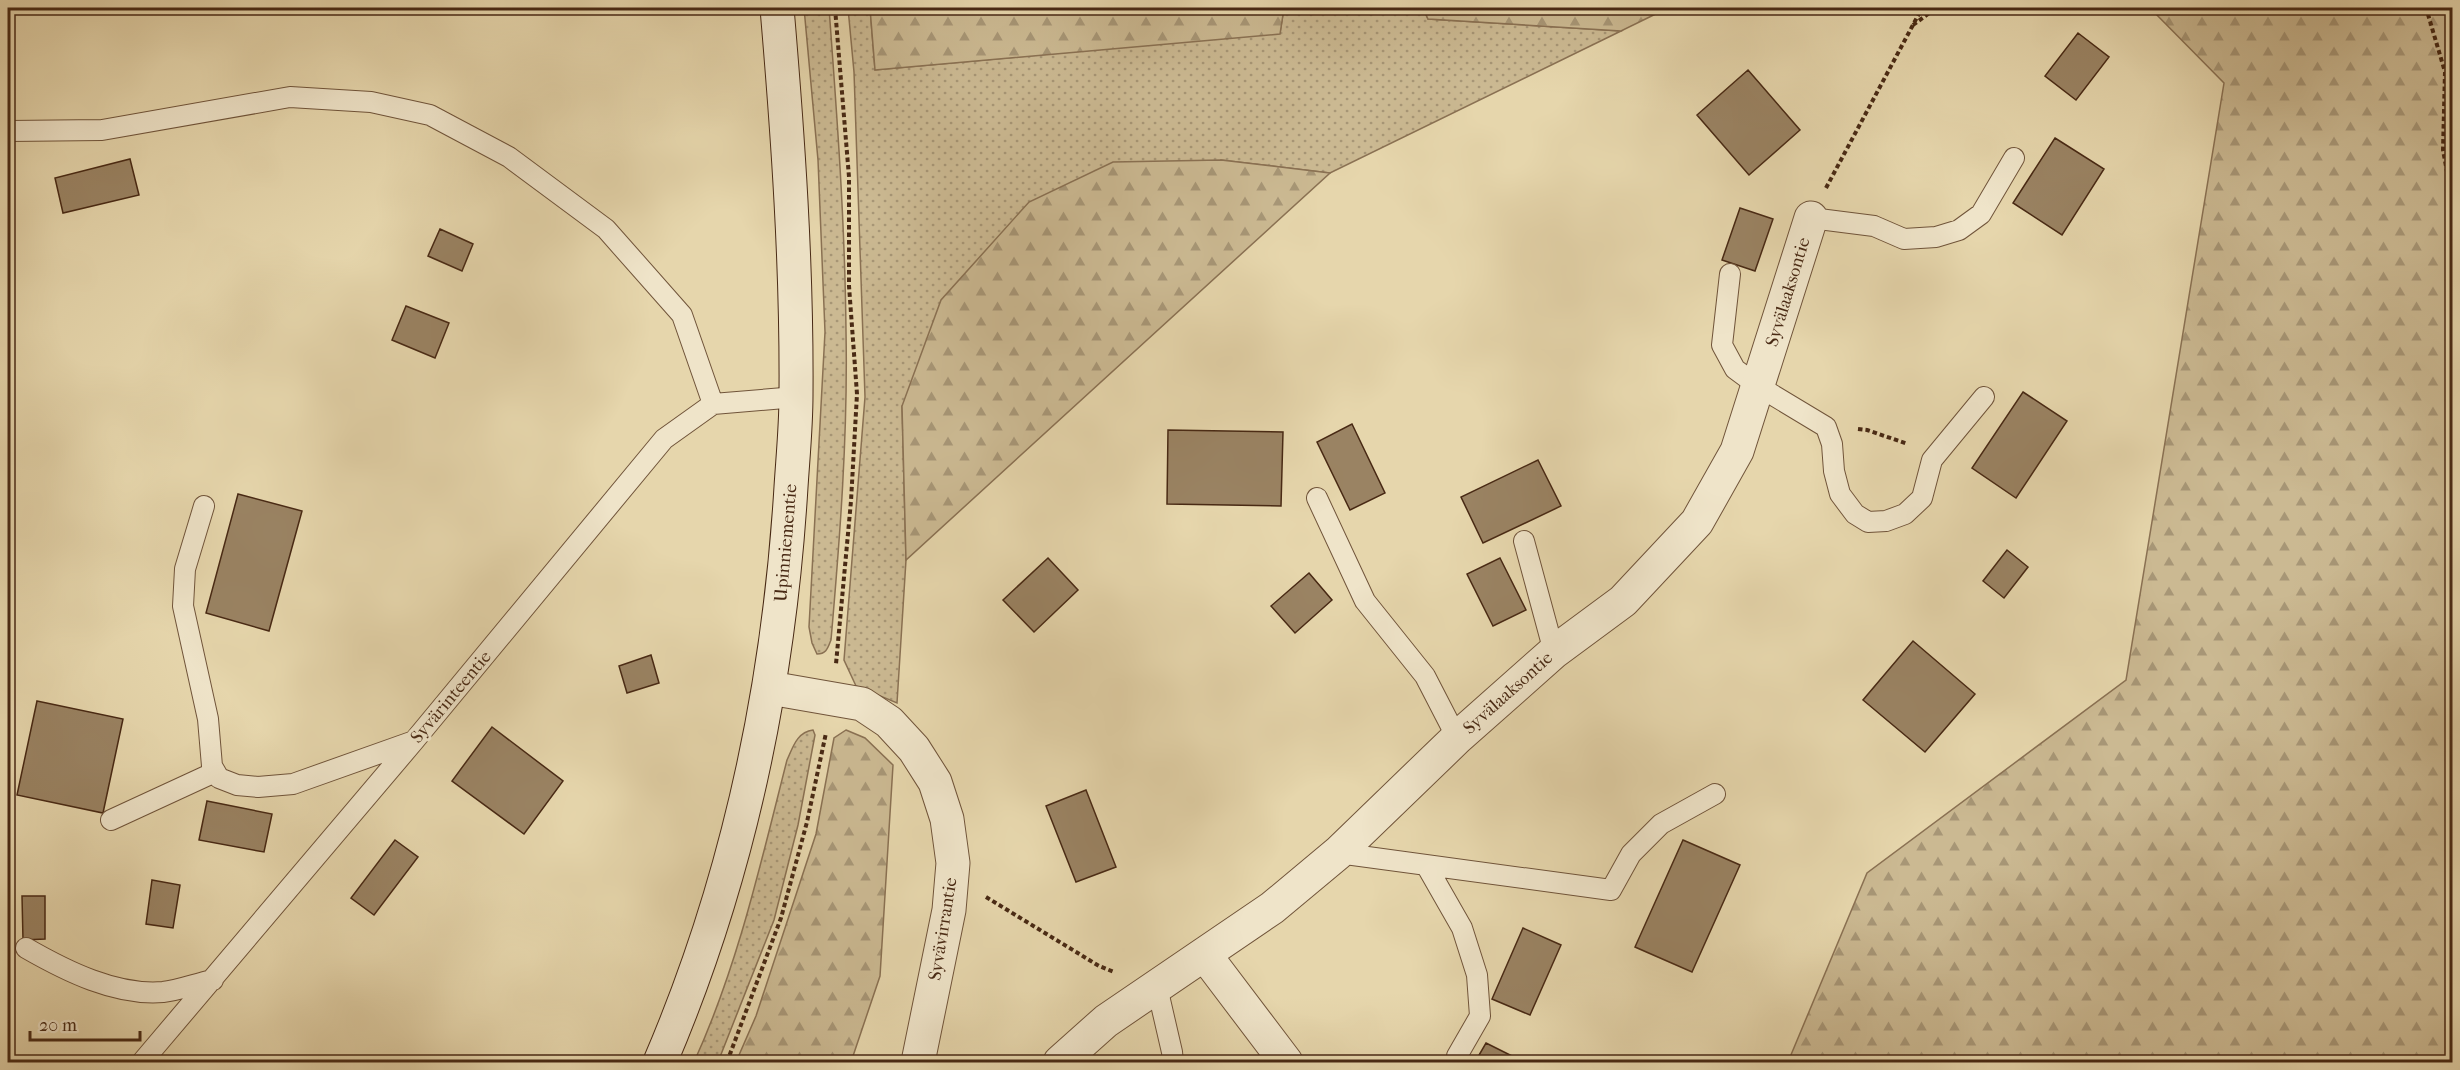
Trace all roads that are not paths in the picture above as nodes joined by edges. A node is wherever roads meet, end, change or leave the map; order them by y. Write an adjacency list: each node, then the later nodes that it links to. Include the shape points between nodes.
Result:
1 (777, 8): 7 (street, Upinniementie, via 794,243)
2 (9, 130): 9 (lane, via 102,130 290,97 371,102 430,116 508,157 606,229 682,315)
3 (2014, 158): 4 (lane, via 1981,214 1959,230 1904,240 1874,226)
4 (1811, 218): 6 (street, Syvälaaksontie)
5 (1730, 274): 6 (lane, via 1722,345 1735,369)
6 (1758, 386): 8 (lane, via 1826,427 1840,494 1855,514 1868,522 1905,514 1922,498 1932,460); 13 (street, Syvälaaksontie, via 1737,451 1697,522 1623,601)
7 (796, 397): 9 (lane); 14 (street, Upinniementie, via 788,542)
8 (1984, 397)
9 (713, 404): 16 (lane, Syvärinteentie, via 664,439)
10 (1317, 498): 15 (lane, via 1365,601 1425,676)
11 (204, 507): 17 (lane, via 185,569 183,606 208,719)
12 (1524, 541): 13 (lane)
13 (1554, 652): 15 (street, Syvälaaksontie)
14 (770, 688): 28 (street, Upinniementie, via 743,815 715,915); 29 (street, Syvävirrantie, via 862,704 889,722 914,749 935,782 947,819 953,863 949,910)
15 (1457, 738): 20 (street, Syvälaaksontie)
16 (414, 741): 17 (lane, via 293,784 237,786); 24 (lane, Syvärinteentie)
17 (215, 772): 19 (lane)
18 (1715, 794): 21 (lane, via 1661,824 1631,854 1611,890)
19 (111, 820)
20 (1338, 853): 21 (lane); 23 (street, Syvälaaksontie, via 1272,908)
21 (1426, 865): 26 (lane, via 1462,928 1477,975 1480,1016)
22 (26, 948): 24 (lane, via 78,976 118,988 163,992)
23 (1205, 955): 25 (street, Syvälaaksontie); 32 (street)
24 (213, 980): 27 (lane, Syvärinteentie)
25 (1157, 987): 30 (street, Syvälaaksontie, via 1106,1021); 31 (lane)
26 (1457, 1056)
27 (142, 1062)
28 (660, 1062)
29 (918, 1062)
30 (1060, 1062)
31 (1173, 1062)
32 (1286, 1062)

